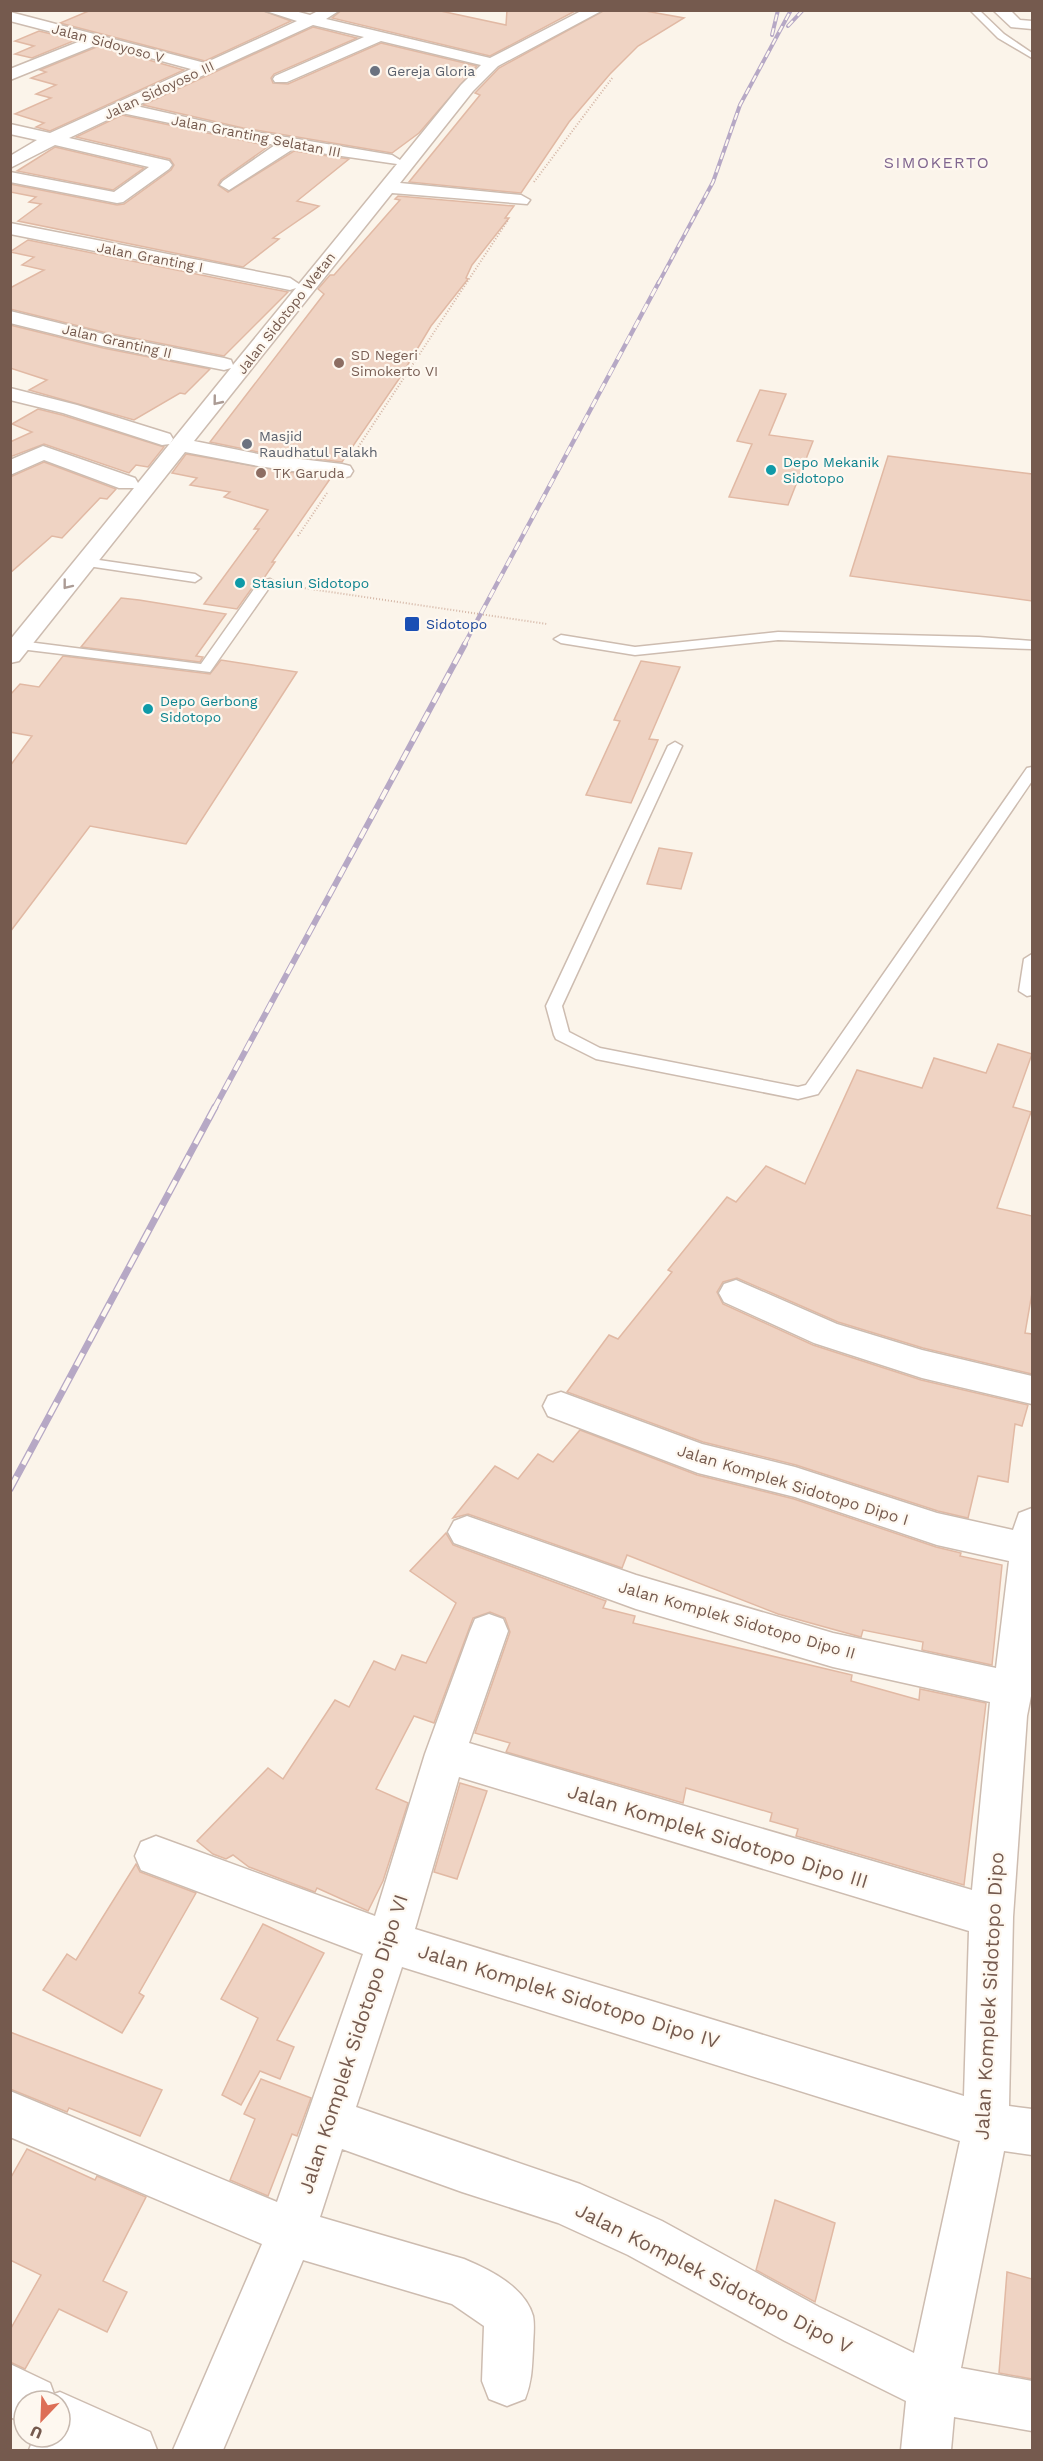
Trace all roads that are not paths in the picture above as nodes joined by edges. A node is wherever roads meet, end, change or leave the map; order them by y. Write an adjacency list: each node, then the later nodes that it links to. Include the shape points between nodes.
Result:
1 (270, 10): 8 (street)
2 (333, 10): 8 (street, Jalan Sidoyoso III)
3 (569, 10): 15 (street, Jalan Sidotopo Wetan)
4 (596, 10): 15 (street, Jalan Sidotopo Wetan)
5 (974, 10): 13 (lane, via 1001,36)
6 (1000, 10): 9 (street, via 1016,24)
7 (10, 16): 12 (street, Jalan Sidoyoso V)
8 (309, 20): 10 (street); 16 (street, Jalan Sidoyoso III)
9 (1032, 25)
10 (354, 31): 11 (street); 14 (street)
11 (379, 36): 15 (street); 18 (street)
12 (96, 40): 16 (street, Jalan Sidoyoso V); 17 (street)
13 (1032, 56)
14 (287, 60)
15 (484, 62): 23 (street, Jalan Sidotopo Wetan); 27 (street, Jalan Sidotopo Wetan)
16 (206, 68): 19 (street, Jalan Sidoyoso III)
17 (10, 75)
18 (281, 78)
19 (121, 108): 21 (street, Jalan Sidoyoso III); 22 (street, Jalan Granting Selatan III)
20 (10, 129): 21 (street)
21 (52, 139): 24 (street, Jalan Sidoyoso III); 25 (street, via 164,165 117,198)
22 (290, 143): 23 (street, Jalan Granting Selatan III); 26 (street)
23 (392, 160): 30 (street, Jalan Sidotopo Wetan)
24 (10, 163)
25 (10, 177)
26 (229, 185)
27 (388, 187): 28 (street); 30 (street, Jalan Sidotopo Wetan)
28 (521, 200)
29 (10, 228): 31 (street, Jalan Granting I)
30 (335, 238): 31 (street, Jalan Sidotopo Wetan); 35 (street, Jalan Sidotopo Wetan, one-way to 35)
31 (290, 284): 33 (street, Jalan Sidotopo Wetan)
32 (10, 317): 33 (street, Jalan Granting II)
33 (224, 364): 35 (street, Jalan Sidotopo Wetan)
34 (10, 394): 35 (street)
35 (172, 442): 37 (street, via 258,460); 38 (street, Jalan Sidotopo Wetan); 39 (street, Jalan Sidotopo Wetan)
36 (10, 469): 38 (street, via 43,452)
37 (342, 471)
38 (127, 483): 40 (street, Jalan Sidotopo Wetan)
39 (85, 562): 41 (lane); 45 (street, Jalan Sidotopo Wetan, one-way to 45)
40 (57, 566)
41 (195, 578)
42 (270, 583): 45 (lane, via 264,585 205,669)
43 (561, 639): 44 (lane, via 634,651 778,636)
44 (1032, 645)
45 (15, 650)
46 (675, 746): 47 (lane, via 554,1006 562,1035 596,1053 798,1093 812,1090)
47 (1032, 771)
48 (1032, 958): 49 (lane)
49 (1027, 991)
50 (736, 1293): 51 (street, via 826,1334 922,1364)
51 (1032, 1390)
52 (561, 1406): 54 (street, Jalan Komplek Sidotopo Dipo I, via 698,1458 795,1482 937,1528)
53 (467, 1532): 56 (street, Jalan Komplek Sidotopo Dipo II, via 636,1592)
54 (1030, 1537): 56 (street, Jalan Komplek Sidotopo Dipo)
55 (489, 1631): 57 (street, Jalan Komplek Sidotopo Dipo VI)
56 (1018, 1708): 59 (street, Jalan Komplek Sidotopo Dipo)
57 (445, 1754): 59 (street, Jalan Komplek Sidotopo Dipo III); 60 (street, Jalan Komplek Sidotopo Dipo VI)
58 (156, 1856): 60 (street, Jalan Komplek Sidotopo Dipo IV)
59 (991, 1917): 63 (street, Jalan Komplek Sidotopo Dipo)
60 (389, 1942): 62 (street, Jalan Komplek Sidotopo Dipo VI); 63 (street, Jalan Komplek Sidotopo Dipo IV)
61 (10, 2114): 65 (street)
62 (327, 2121): 65 (street, Jalan Komplek Sidotopo Dipo VI); 67 (street, Jalan Komplek Sidotopo Dipo V, via 563,2201 645,2238 802,2324)
63 (986, 2126): 64 (street, Jalan Komplek Sidotopo Dipo IV); 67 (street, Jalan Komplek Sidotopo Dipo)
64 (1032, 2132)
65 (291, 2232): 66 (street, via 464,2283 500,2307 509,2318); 71 (street, Jalan Komplek Sidotopo Dipo VI)
66 (507, 2381)
67 (932, 2388): 68 (street, Jalan Komplek Sidotopo Dipo V); 72 (street, Jalan Komplek Sidotopo Dipo)
68 (1032, 2406)
69 (72, 2429): 70 (street)
70 (132, 2451)
71 (198, 2451)
72 (926, 2451)

